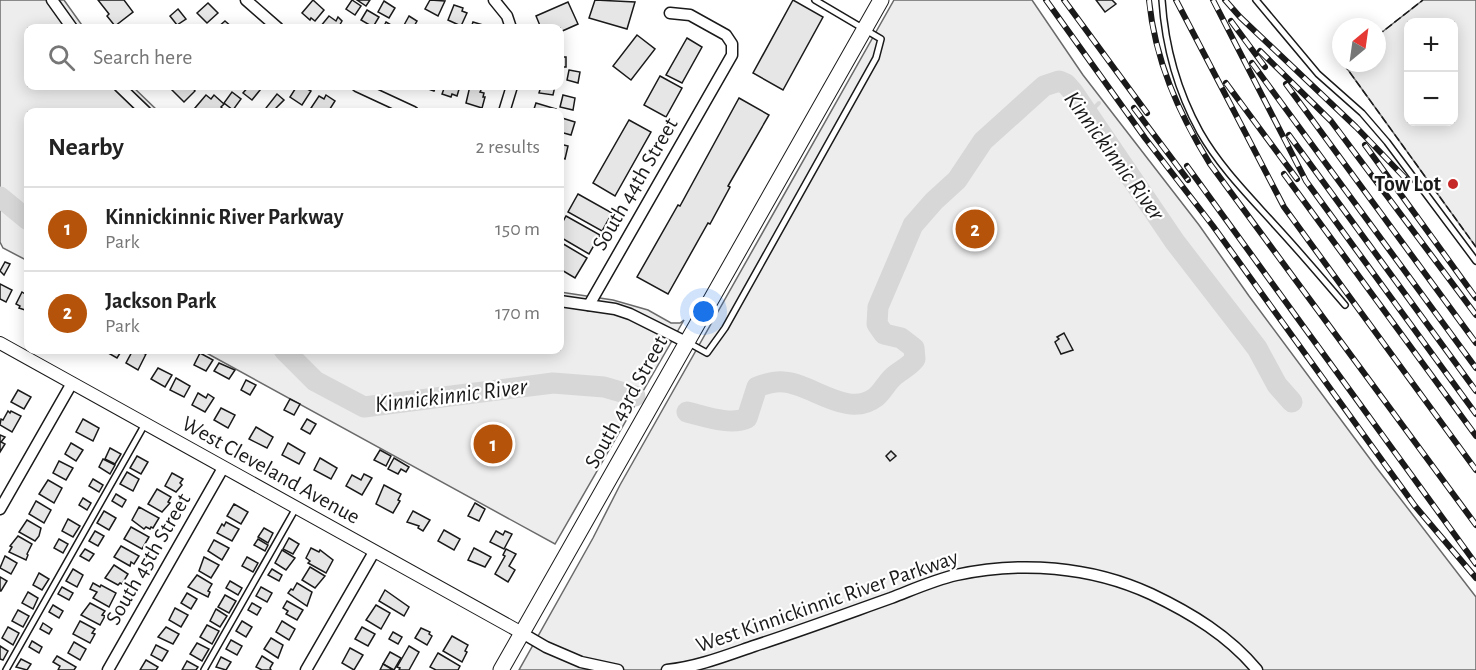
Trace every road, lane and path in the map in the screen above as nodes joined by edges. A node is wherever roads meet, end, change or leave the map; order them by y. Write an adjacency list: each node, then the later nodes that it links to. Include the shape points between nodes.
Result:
1 (52, 0): 9 (street)
2 (246, 0): 10 (street)
3 (494, 0): 11 (street)
4 (815, 0): 12 (lane)
5 (881, 0): 12 (main road, South 43rd Street)
6 (1162, 0): 21 (lane, via 1163,25 1172,60 1200,132 1242,189)
7 (1256, 0): 19 (lane, via 1318,74 1362,113 1387,142)
8 (670, 13): 22 (street, South 44th Street, via 690,15 726,35 732,44 732,54)
9 (69, 24)
10 (273, 24)
11 (510, 24)
12 (865, 29): 23 (main road, South 43rd Street); 23 (lane, via 881,39 876,58 725,328 707,353)
13 (123, 90): 16 (street)
14 (366, 90): 17 (street)
15 (511, 90): 18 (street)
16 (142, 108)
17 (404, 108)
18 (505, 108)
19 (1476, 261)
20 (564, 302): 22 (street)
21 (1345, 304)
22 (589, 305): 23 (street, via 630,314)
23 (686, 342): 31 (main road, South 43rd Street)
24 (0, 343): 25 (street, West Cleveland Avenue)
25 (72, 383): 26 (street, West Cleveland Avenue); 29 (street)
26 (145, 424): 27 (street, West Cleveland Avenue); 32 (lane)
27 (223, 468): 28 (street, West Cleveland Avenue); 33 (street, South 45th Street)
28 (296, 508): 30 (street, West Cleveland Avenue); 34 (lane)
29 (0, 509)
30 (374, 552): 31 (street, West Cleveland Avenue); 35 (street)
31 (522, 633): 36 (main road, South 43rd Street); 37 (street, via 581,662)
32 (6, 670)
33 (108, 670)
34 (204, 670)
35 (306, 670)
36 (501, 670)
37 (618, 670)
38 (667, 670): 39 (street, West Kinnickinnic River Parkway, via 687,668 794,633 954,575 1008,567 1053,568 1137,588 1216,630)
39 (1257, 670)

